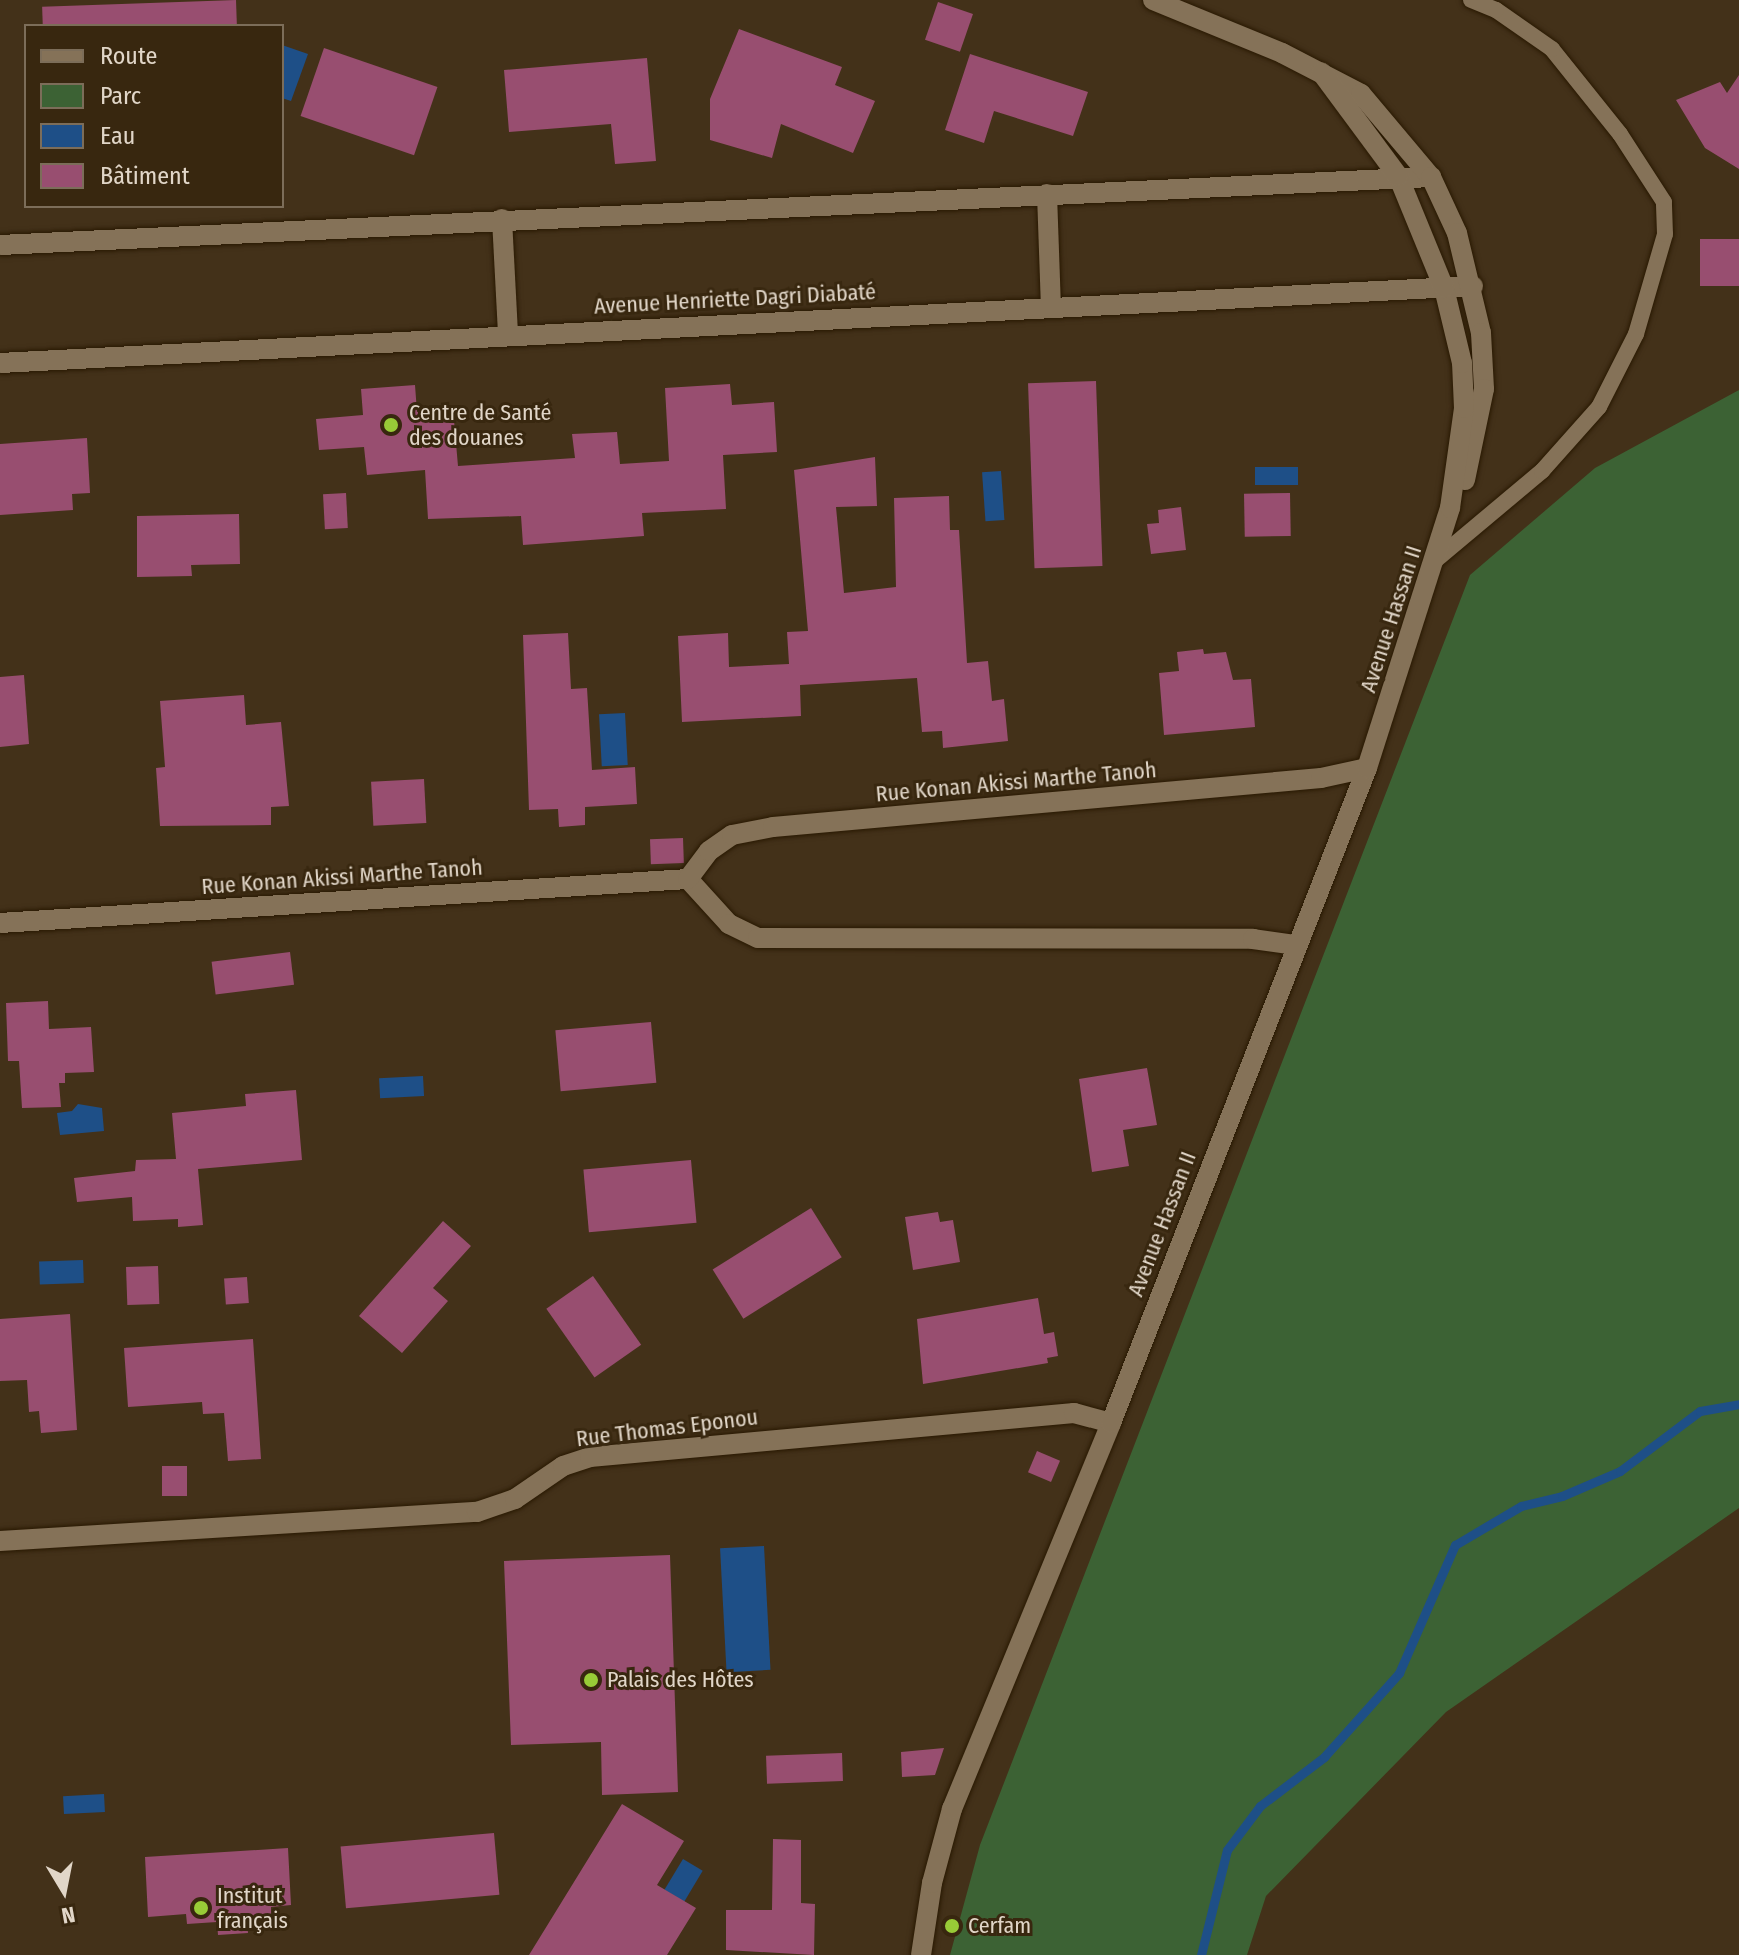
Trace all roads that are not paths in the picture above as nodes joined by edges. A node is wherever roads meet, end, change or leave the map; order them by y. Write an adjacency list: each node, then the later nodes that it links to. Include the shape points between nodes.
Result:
1 (1153, 0): 3 (street, Avenue Hassan II)
2 (1471, 0): 15 (lane, via 1552,49 1620,134 1664,202 1665,234 1636,334 1599,407 1542,471)
3 (1321, 72): 4 (street, Avenue Hassan II); 5 (street, Avenue Hassan II, via 1361,94)
4 (1398, 176): 5 (street); 6 (street); 10 (street, Avenue Hassan II)
5 (1431, 177): 9 (street, Avenue Hassan II)
6 (1047, 194): 7 (street); 11 (street)
7 (502, 219): 8 (street); 12 (street)
8 (0, 245)
9 (1473, 286): 10 (street, Avenue Henriette Dagri Diabaté); 14 (street, Avenue Hassan II, via 1484,389 1477,440)
10 (1444, 288): 11 (street, Avenue Henriette Dagri Diabaté); 14 (street, Avenue Hassan II, via 1462,363 1464,408)
11 (1051, 308): 12 (street, Avenue Henriette Dagri Diabaté)
12 (508, 335): 13 (street, Avenue Henriette Dagri Diabaté)
13 (0, 363)
14 (1450, 508): 15 (street, Avenue Hassan II)
15 (1437, 559): 16 (street, Avenue Hassan II)
16 (1367, 768): 17 (street, Rue Konan Akissi Marthe Tanoh, via 1321,778 773,827 732,835 709,851); 19 (street, Avenue Hassan II)
17 (688, 879): 18 (street, Rue Konan Akissi Marthe Tanoh); 19 (street, via 729,924 758,938 1253,939)
18 (0, 923)
19 (1295, 945): 20 (street, Avenue Hassan II)
20 (1111, 1423): 21 (street, Rue Thomas Eponou, via 1074,1413 590,1457 563,1466 515,1499 477,1512); 22 (street, Avenue Hassan II, via 952,1809 932,1883)
21 (0, 1541)
22 (921, 1955)

